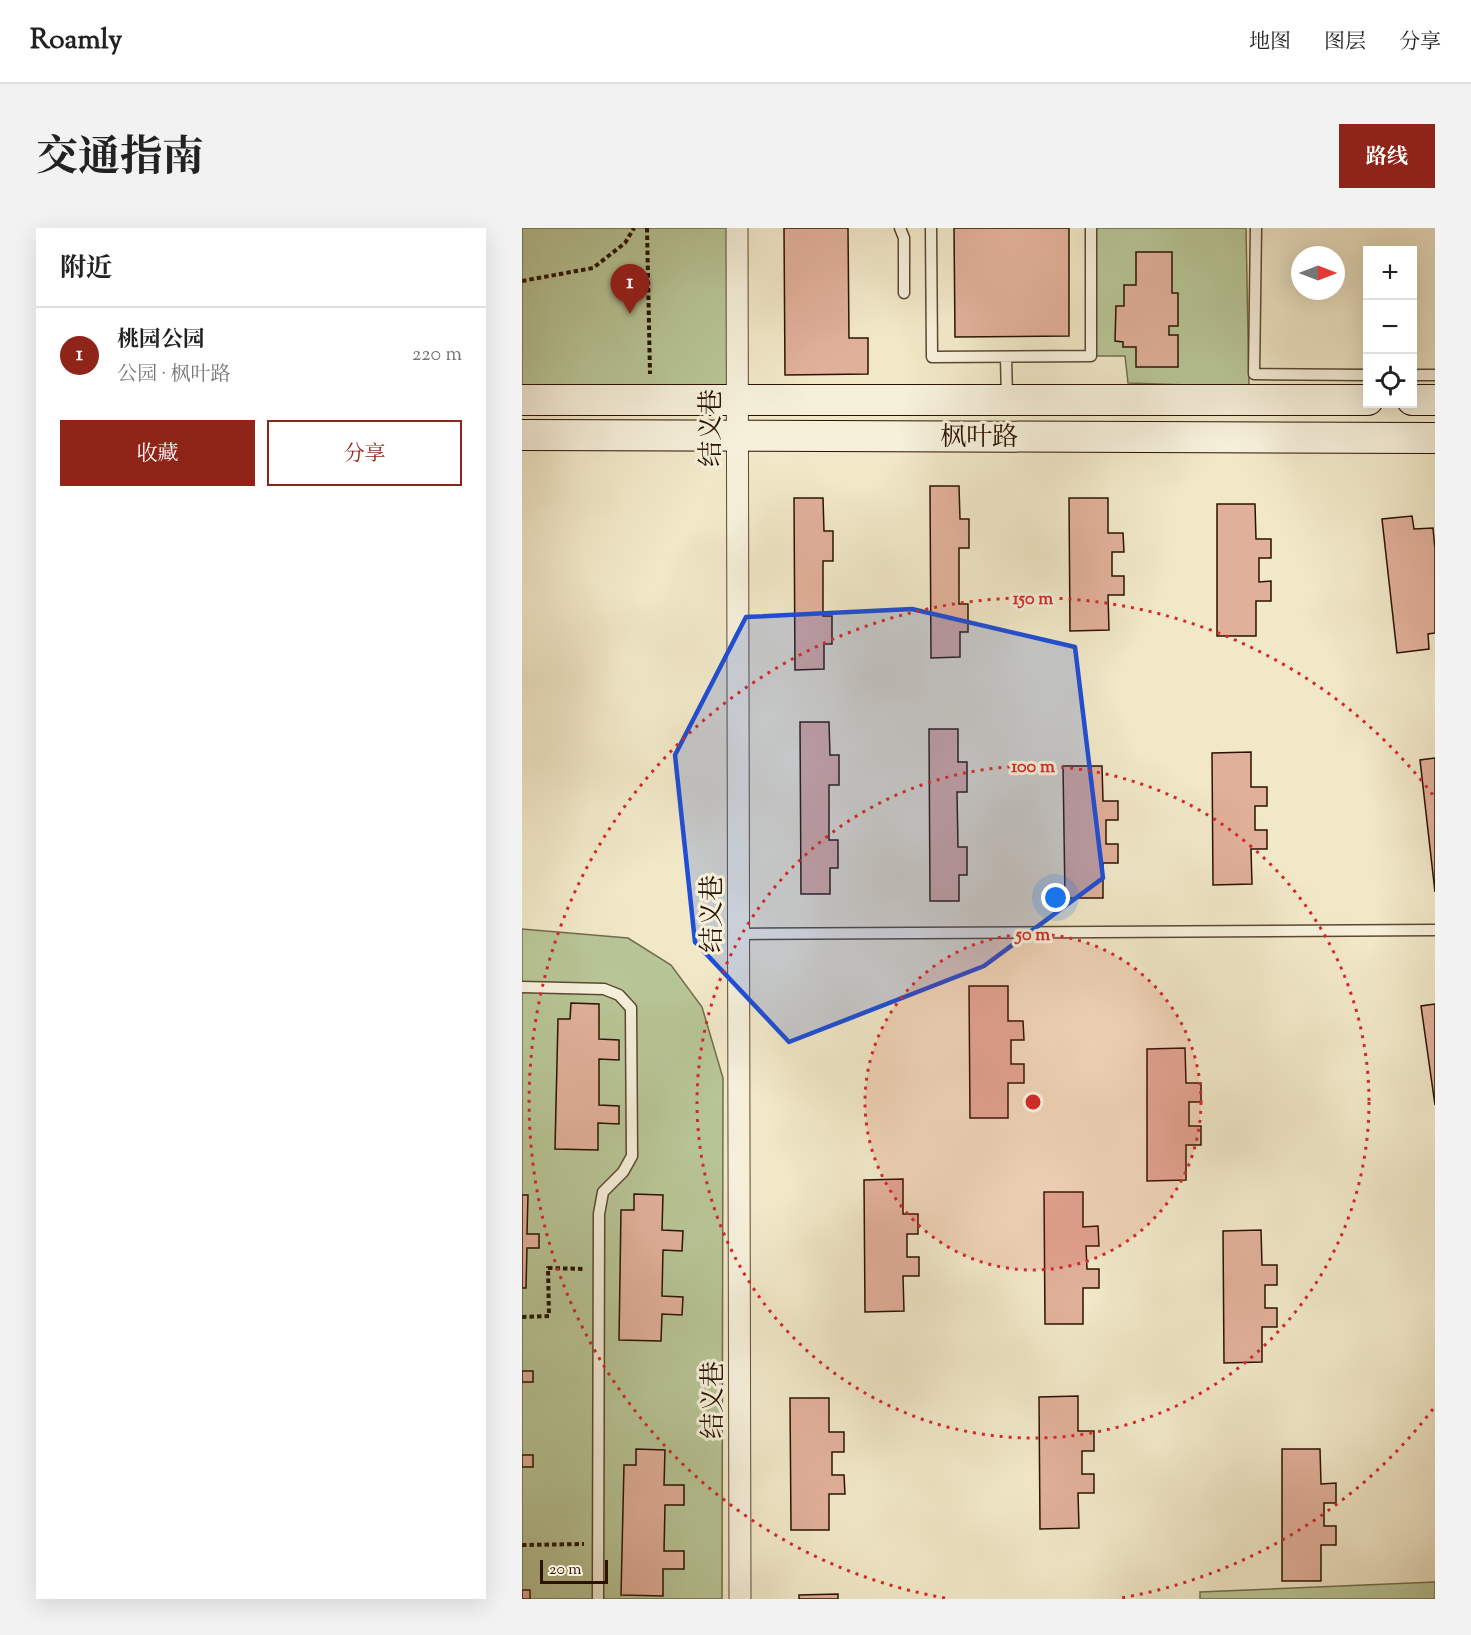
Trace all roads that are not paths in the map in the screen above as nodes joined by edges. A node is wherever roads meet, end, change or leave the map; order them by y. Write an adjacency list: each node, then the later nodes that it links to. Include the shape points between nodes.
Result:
1 (737, 228): 12 (street, 结义巷)
2 (900, 228): 6 (lane, via 904,237)
3 (931, 228): 7 (lane, via 932,357)
4 (1091, 228): 7 (lane, via 1091,356)
5 (1256, 228): 8 (lane, via 1254,374)
6 (904, 293)
7 (1006, 357): 13 (lane)
8 (1363, 375)
9 (1417, 375): 10 (lane)
10 (1435, 375)
11 (522, 400): 12 (street, 枫叶路)
12 (737, 400): 13 (street, 枫叶路); 18 (street, 结义巷)
13 (1007, 400): 14 (street, 枫叶路)
14 (1363, 400)
15 (1417, 400): 16 (street)
16 (1435, 400)
17 (522, 435): 18 (street, 枫叶路)
18 (737, 435): 19 (street, 枫叶路); 21 (street, 结义巷)
19 (1435, 438)
20 (1435, 930): 21 (lane)
21 (738, 934): 24 (street, 结义巷)
22 (522, 987): 23 (lane, via 604,989 619,995 631,1008 632,1156 623,1172 603,1192 599,1214)
23 (598, 1599)
24 (740, 1599)

